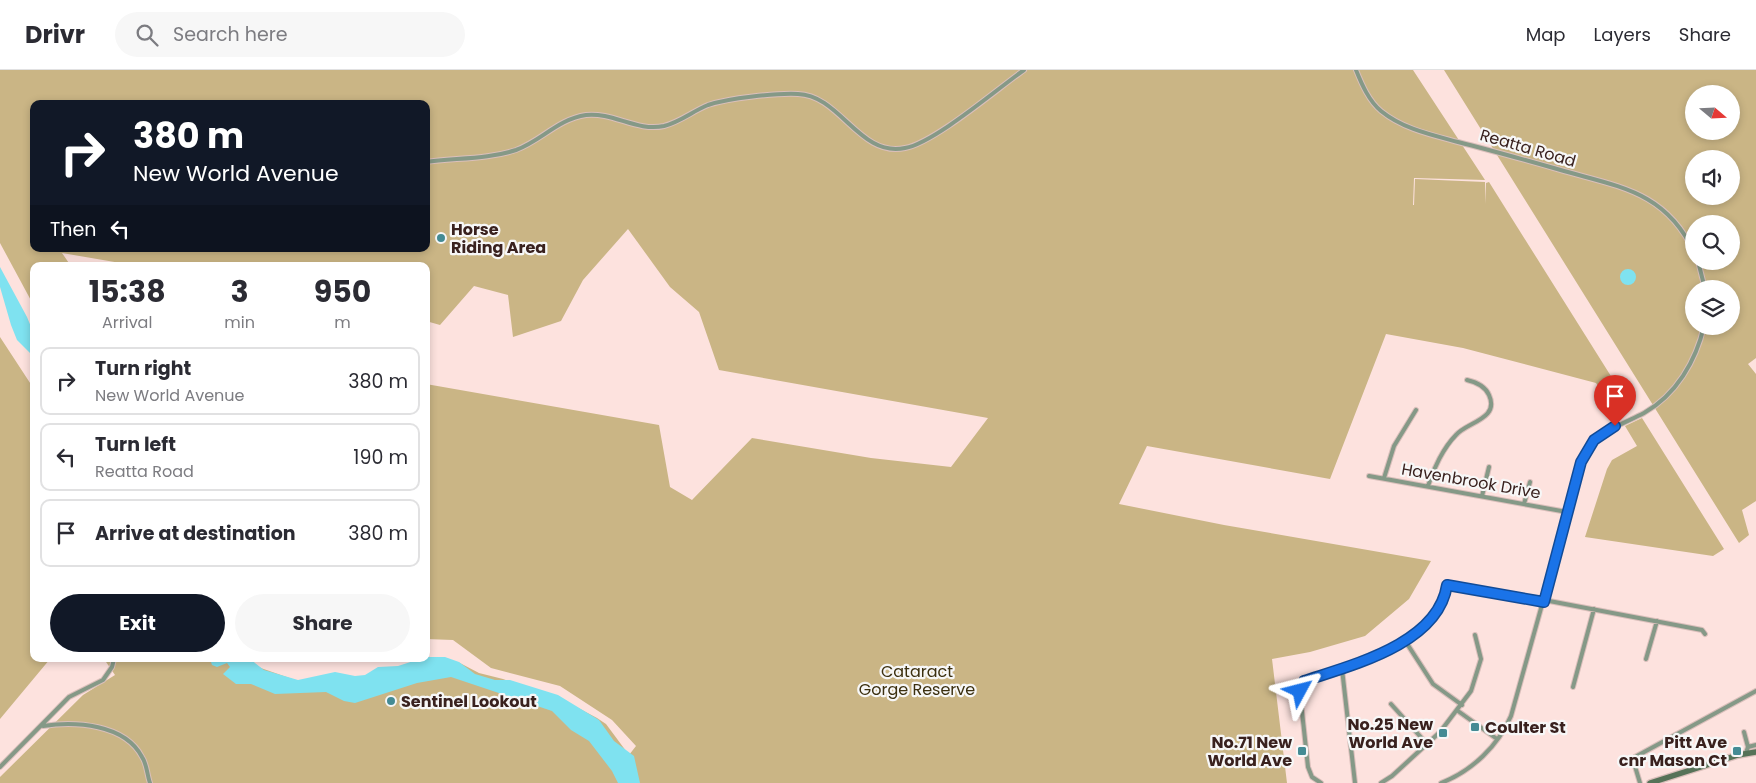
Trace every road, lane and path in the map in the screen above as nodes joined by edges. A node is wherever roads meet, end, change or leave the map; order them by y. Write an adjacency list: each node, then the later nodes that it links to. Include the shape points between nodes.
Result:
1 (1024, 70): 3 (street, via 923,141 901,149 872,141 824,102 795,93 714,103 658,127 639,126 604,116 585,116 563,122 515,150)
2 (1356, 70): 4 (street, Reatta Road, via 1368,95 1380,110 1410,128 1627,188 1662,211)
3 (430, 161)
4 (1685, 237)
5 (1701, 335): 15 (street, via 1693,360 1674,387 1654,406 1604,432 1588,447)
6 (1467, 380): 12 (street, via 1487,392 1491,399 1490,410 1485,418 1461,430 1452,440)
7 (1416, 410): 10 (street, via 1394,446)
8 (1489, 467): 13 (street)
9 (1369, 476): 10 (street, Havenbrook Drive)
10 (1384, 478): 12 (street, Havenbrook Drive)
11 (1530, 482): 14 (street)
12 (1428, 486): 13 (street, Havenbrook Drive)
13 (1482, 496): 14 (street, Havenbrook Drive)
14 (1524, 504): 15 (street, Havenbrook Drive)
15 (1567, 512): 16 (street)
16 (1544, 601): 17 (street); 21 (street, via 1447,585 1434,616); 34 (street, via 1516,704)
17 (1594, 609): 18 (street); 25 (street)
18 (1657, 622): 19 (street, via 1702,630); 22 (street)
19 (1705, 634)
20 (1475, 635): 28 (street, via 1480,665 1474,686)
21 (1404, 639): 24 (street, via 1373,659); 28 (street, via 1433,684)
22 (1646, 659)
23 (113, 662): 30 (street, via 103,680 76,693)
24 (1342, 669): 43 (street, via 1304,681 1300,688 1308,766 1312,776); 44 (street)
25 (1574, 687)
26 (1756, 691): 47 (street, via 1636,757 1634,763)
27 (1390, 704): 35 (street)
28 (1462, 705): 29 (street)
29 (1458, 711): 34 (street); 35 (street)
30 (55, 712): 31 (street); 32 (street)
31 (53, 725): 32 (street); 42 (street, via 117,733 142,755)
32 (42, 726): 40 (street)
33 (1744, 732): 37 (street)
34 (1497, 740): 46 (street, via 1473,765)
35 (1427, 744): 45 (street)
36 (1756, 744): 37 (street)
37 (1748, 746): 39 (street)
38 (1756, 752): 39 (street)
39 (1746, 753): 41 (street)
40 (0, 767)
41 (1670, 780): 48 (street)
42 (150, 783)
43 (1321, 783)
44 (1355, 783)
45 (1381, 783)
46 (1441, 783)
47 (1640, 783)
48 (1650, 783)

